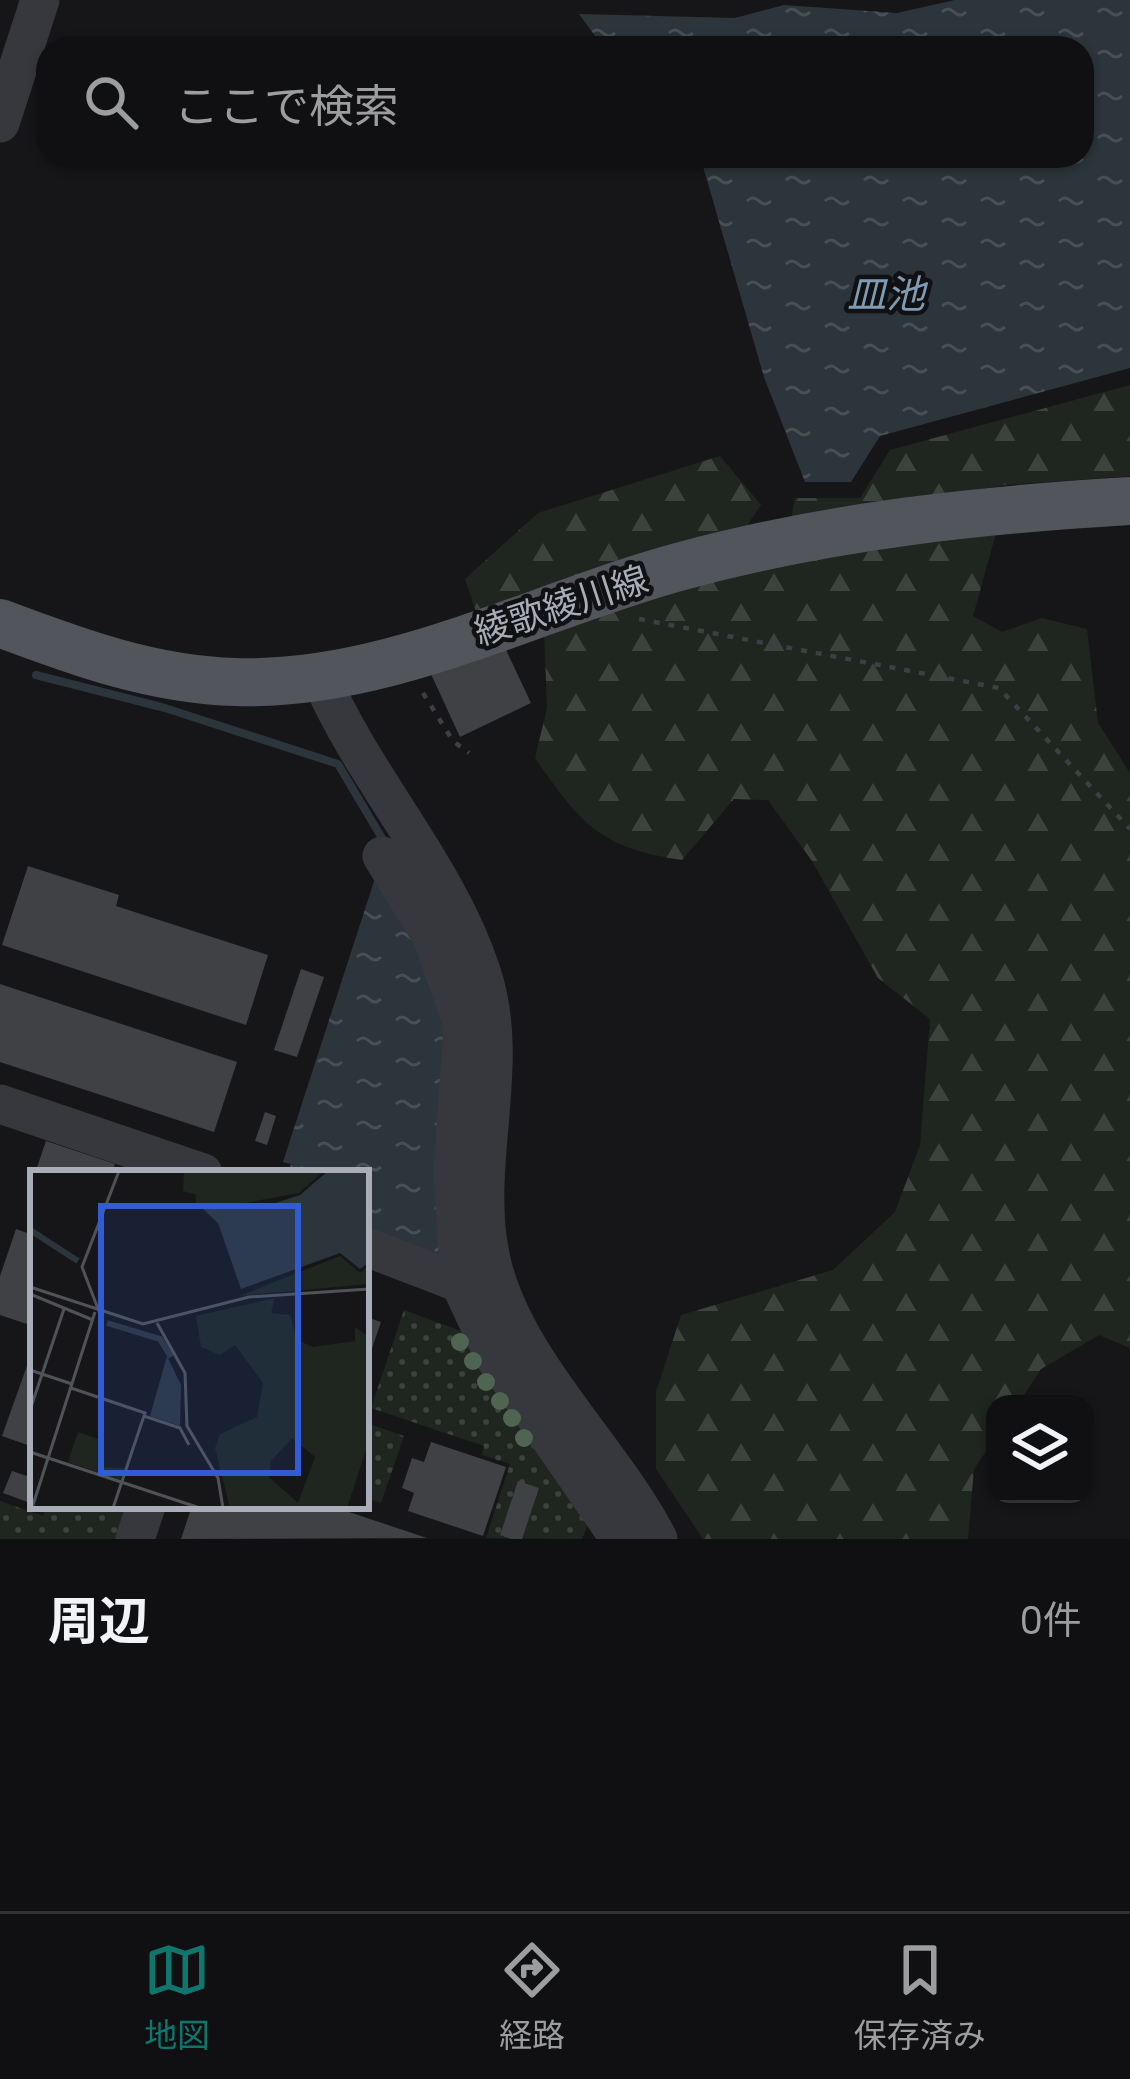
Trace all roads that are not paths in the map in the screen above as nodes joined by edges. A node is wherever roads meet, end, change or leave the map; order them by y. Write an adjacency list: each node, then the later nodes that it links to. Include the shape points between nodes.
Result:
1 (40, 0): 2 (street)
2 (0, 122)
3 (1130, 501): 5 (main road, 綾歌綾川線, via 852,528 678,567)
4 (0, 622): 5 (main road, 綾歌綾川線, via 100,659 190,679)
5 (320, 676): 14 (street, via 455,911 492,1003 496,1048 483,1180 493,1268 519,1326)
6 (382, 856): 10 (street, via 441,956 463,1024 452,1171)
7 (0, 1104): 8 (street)
8 (194, 1170)
9 (369, 1248): 10 (street)
10 (460, 1283): 13 (street, via 495,1358)
11 (145, 1509): 12 (street)
12 (134, 1539)
13 (620, 1539)
14 (658, 1539)

